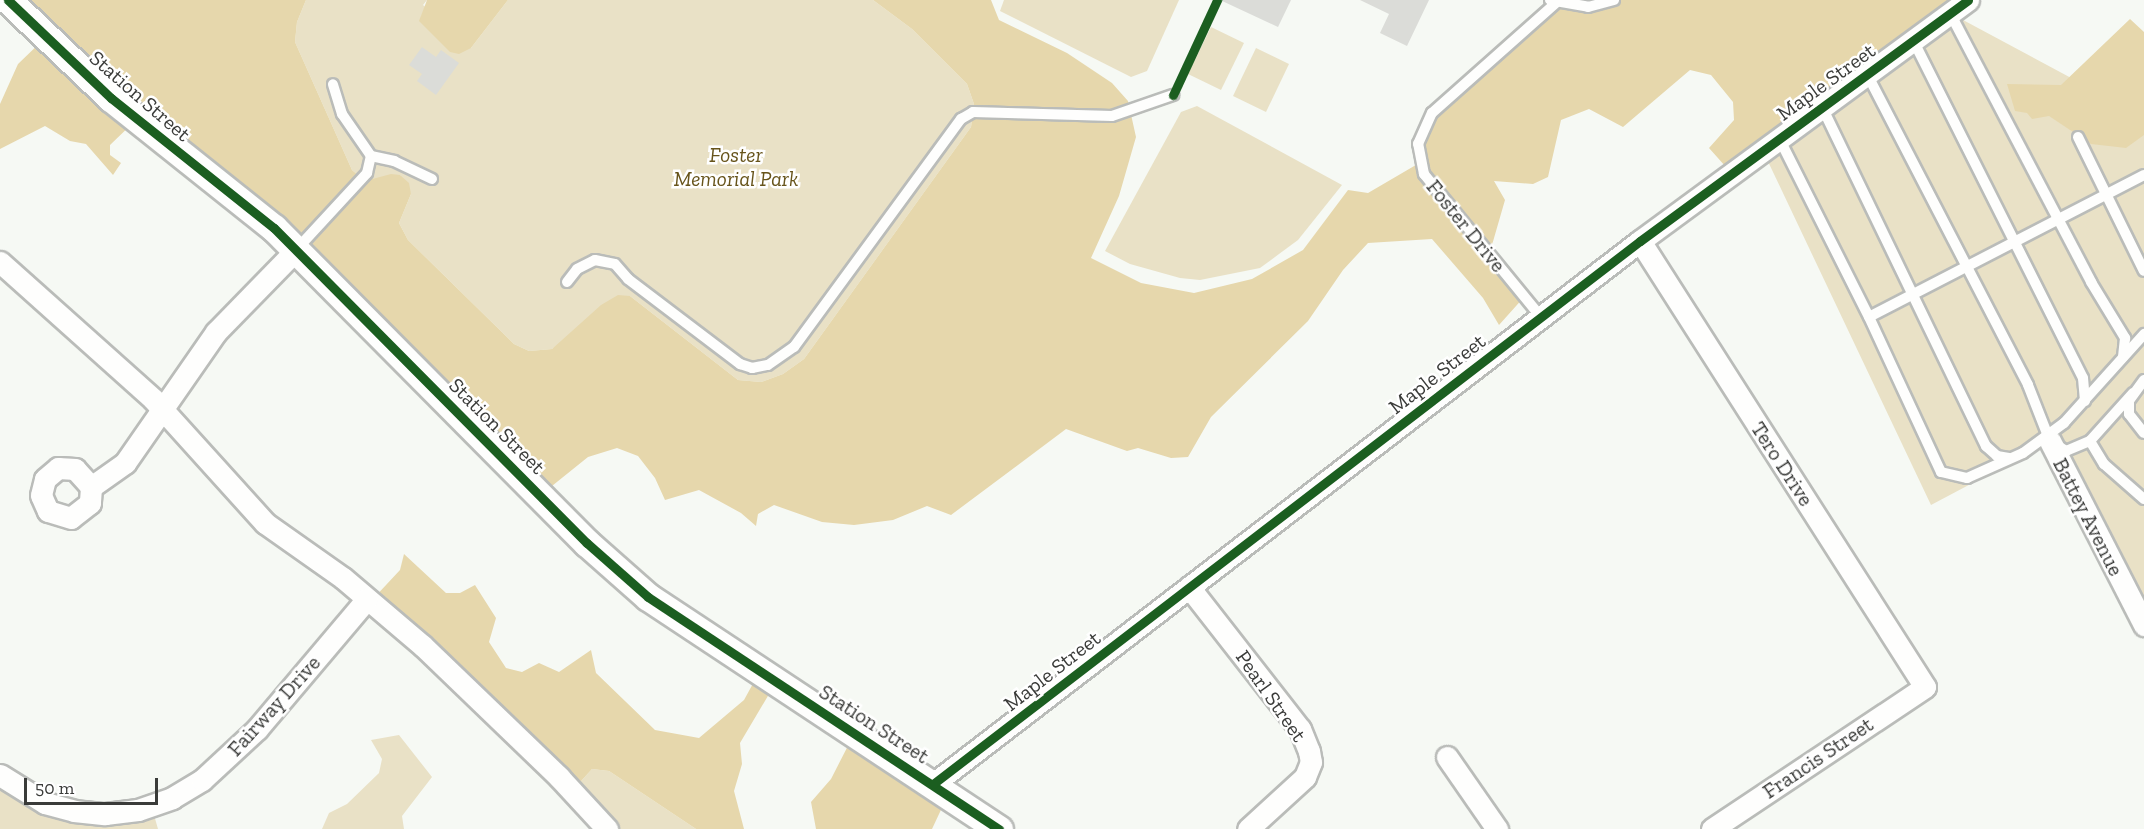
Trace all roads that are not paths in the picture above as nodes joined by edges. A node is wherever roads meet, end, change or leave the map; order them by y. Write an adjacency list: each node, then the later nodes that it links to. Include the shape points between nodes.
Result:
1 (8, 0): 20 (street, Station Street, via 111,98)
2 (1614, 0): 4 (lane, Foster Drive, via 1588,7)
3 (1968, 0): 5 (street, Maple Street)
4 (1553, 1): 26 (lane, Foster Drive, via 1432,113 1418,144 1424,174)
5 (1950, 13): 6 (street, Maple Street); 17 (lane)
6 (1913, 40): 7 (street, Maple Street); 19 (lane)
7 (1867, 74): 10 (street, Maple Street); 22 (lane)
8 (333, 84): 13 (lane, via 342,114)
9 (1173, 95): 24 (lane, via 1112,117 973,112 961,119 794,347 768,365 752,369 740,363 628,279 615,264 595,260 577,268)
10 (1822, 107): 12 (street, Maple Street); 25 (lane)
11 (2078, 137): 16 (lane)
12 (1779, 138): 18 (street, Maple Street); 27 (lane)
13 (371, 156): 15 (lane); 20 (lane, via 367,173)
14 (2144, 175): 16 (lane)
15 (432, 179)
16 (2106, 194): 17 (lane); 23 (lane)
17 (2061, 218): 19 (lane); 29 (lane, via 2091,282 2125,338)
18 (1640, 241): 26 (street, Maple Street); 43 (street, Tero Drive)
19 (2016, 241): 22 (lane); 32 (lane, via 2083,378)
20 (296, 250): 33 (street, via 216,332); 46 (street, Station Street, via 587,543 640,591)
21 (0, 262): 33 (street)
22 (1967, 266): 25 (lane); 35 (lane)
23 (2144, 271)
24 (567, 282)
25 (1912, 294): 27 (lane); 37 (lane, via 1986,446 1997,456)
26 (1541, 317): 40 (street, Maple Street)
27 (1869, 317): 37 (lane, via 1941,472 1967,478)
28 (2144, 334): 29 (lane)
29 (2122, 360): 32 (lane)
30 (2144, 380): 31 (lane)
31 (2133, 393): 34 (lane, via 2129,414); 36 (lane)
32 (2085, 402): 35 (lane)
33 (163, 409): 38 (street, via 125,464); 41 (street, via 265,524)
34 (2144, 433)
35 (2050, 435): 36 (lane, via 2066,451); 37 (lane); 42 (street, Battey Avenue)
36 (2090, 441): 39 (lane, via 2104,464)
37 (2009, 458)
38 (91, 487)
39 (2144, 499)
40 (1189, 587): 46 (street, Maple Street); 49 (street, Pearl Street, via 1300,729 1309,750 1311,762 1305,777)
41 (367, 599): 45 (street, Fairway Drive, via 257,729 202,780 172,798 138,810 105,814 74,811 45,803); 47 (street, via 475,695)
42 (2144, 625)
43 (1925, 687): 51 (street, Francis Street)
44 (1447, 758): 50 (street)
45 (0, 775)
46 (933, 784): 48 (street, Station Street)
47 (607, 829)
48 (999, 829)
49 (1248, 829)
50 (1497, 829)
51 (1712, 829)

